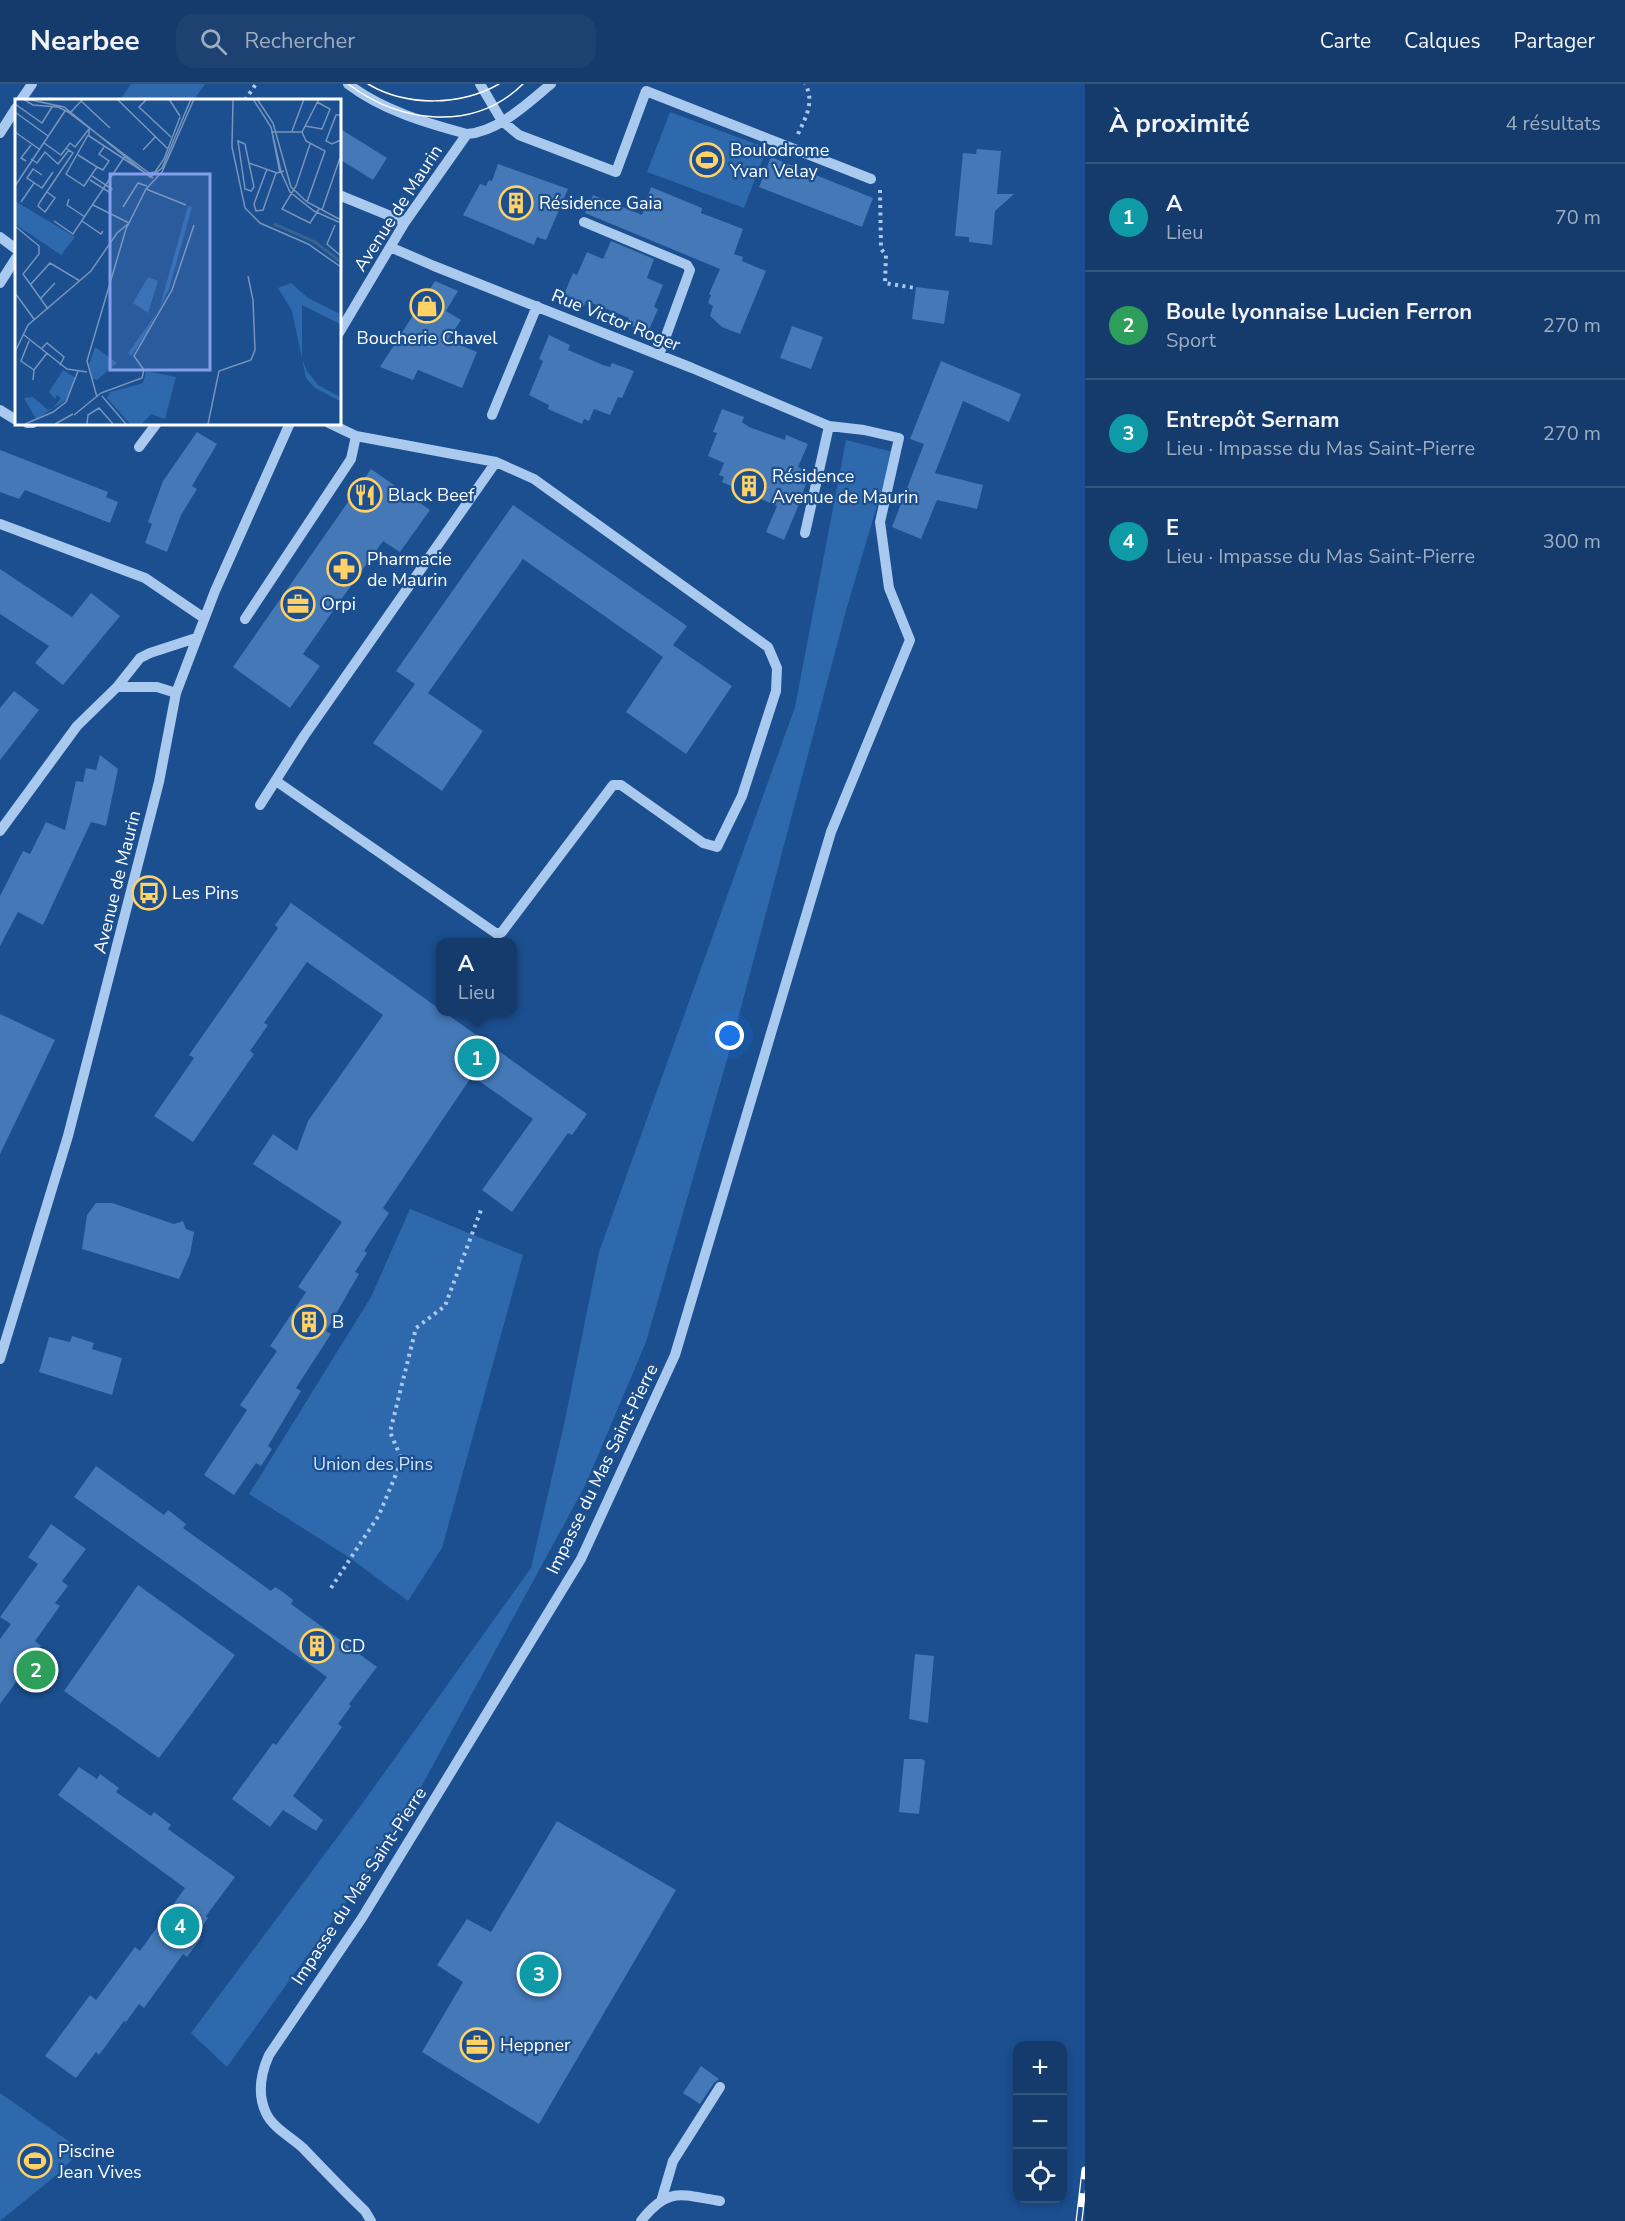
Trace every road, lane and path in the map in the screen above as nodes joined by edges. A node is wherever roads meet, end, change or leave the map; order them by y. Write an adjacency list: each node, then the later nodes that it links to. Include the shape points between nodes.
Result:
1 (32, 84): 7 (street)
2 (256, 84): 8 (path)
3 (348, 84): 12 (street, via 389,108)
4 (480, 84): 10 (street)
5 (551, 84): 10 (street)
6 (805, 84): 13 (path, via 810,92 809,107)
7 (22, 99)
8 (246, 99)
9 (15, 110): 11 (street)
10 (502, 121): 12 (street, via 479,133); 13 (street, via 525,138 616,172 646,91)
11 (0, 133)
12 (467, 134): 16 (street, Avenue de Maurin)
13 (790, 147): 14 (street)
14 (871, 179): 23 (path, via 881,196 881,249 886,255 886,284)
15 (340, 195): 16 (street)
16 (405, 222): 19 (street, Avenue de Maurin)
17 (584, 222): 26 (street, via 687,264 690,270)
18 (0, 237): 20 (street)
19 (390, 247): 24 (street, Rue Victor Roger); 25 (street, Avenue de Maurin)
20 (15, 248)
21 (15, 260): 22 (street)
22 (0, 283)
23 (915, 288)
24 (537, 306): 26 (street, Rue Victor Roger); 28 (street)
25 (340, 331)
26 (659, 355): 33 (street, Rue Victor Roger)
27 (0, 410): 29 (street)
28 (492, 415)
29 (15, 419)
30 (156, 424): 35 (street)
31 (290, 424): 39 (street, Avenue de Maurin)
32 (331, 424): 34 (street)
33 (829, 426): 38 (street); 42 (street, Rue Victor Roger, via 899,438 880,522 889,588)
34 (356, 436): 36 (street); 40 (street, via 351,459)
35 (139, 447)
36 (496, 462): 45 (street); 45 (street, via 534,479 768,647 777,668 776,692 742,796 717,847 703,843 621,785 613,785 497,934)
37 (0, 524): 39 (street, via 145,578)
38 (805, 534)
39 (204, 618): 41 (street, Avenue de Maurin)
40 (245, 619)
41 (196, 638): 43 (street, via 140,658); 44 (street, Avenue de Maurin)
42 (910, 640): 54 (street, Impasse du Mas Saint-Pierre, via 831,832 670,1366 581,1559 362,1918 263,2069 262,2102 271,2121 302,2147 365,2211)
43 (117, 687): 44 (street, via 157,687); 47 (street, via 78,726)
44 (176, 693): 49 (street, Avenue de Maurin, via 159,782 68,1136)
45 (276, 781): 46 (street)
46 (260, 805)
47 (0, 831)
48 (481, 1210): 50 (path, via 445,1306 416,1328 390,1432 402,1460 379,1515)
49 (0, 1359)
50 (331, 1588)
51 (720, 2087): 52 (street, via 673,2161)
52 (662, 2198): 53 (street, via 681,2195); 55 (street)
53 (720, 2201)
54 (370, 2221)
55 (641, 2221)

